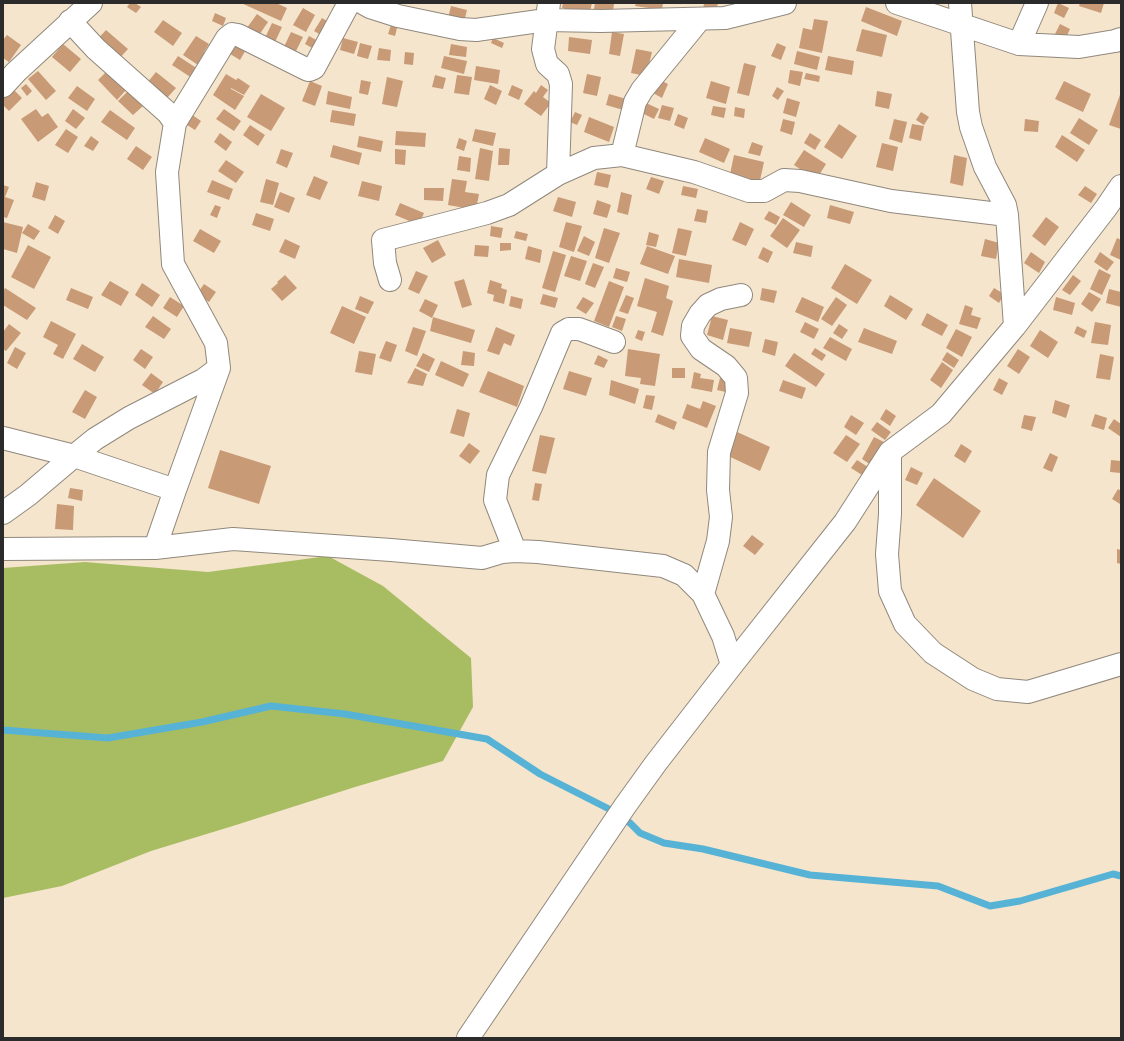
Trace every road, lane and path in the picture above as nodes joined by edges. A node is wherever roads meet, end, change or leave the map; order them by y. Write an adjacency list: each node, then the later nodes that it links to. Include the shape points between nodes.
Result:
1 (91, 3): 12 (street)
2 (349, 3): 17 (street, via 318,63 309,70 232,34 227,38)
3 (363, 3): 9 (street, via 370,7)
4 (785, 3): 8 (street)
5 (897, 3): 13 (street)
6 (960, 3): 13 (street)
7 (1037, 3): 15 (street)
8 (763, 6): 11 (street, via 725,18)
9 (399, 9): 10 (street, via 460,30 476,30)
10 (547, 11): 11 (street, via 601,21); 19 (street, via 543,49 547,64 558,74 561,84)
11 (700, 19): 18 (street, via 635,102)
12 (70, 21): 16 (street); 17 (street, via 96,49 168,113)
13 (961, 24): 15 (street); 21 (street, via 971,127 986,167 1005,205)
14 (1121, 39): 15 (street, via 1079,47)
15 (1019, 44)
16 (3, 86)
17 (175, 124): 26 (street, via 166,172 173,264 216,343)
18 (622, 155): 19 (street, via 594,158); 21 (street, via 694,172 748,191 764,191 784,180 800,181 891,201)
19 (558, 174): 22 (street, via 509,205 383,240)
20 (1121, 186): 24 (street)
21 (1007, 216): 24 (street)
22 (390, 280)
23 (741, 295): 35 (street, via 708,305 693,326 692,336 700,350 726,366 736,378 737,393 719,452 718,490 721,517 718,542)
24 (1015, 326): 28 (street, via 940,414)
25 (614, 342): 34 (street, via 579,329 569,329 562,333 531,407 498,475 495,500)
26 (219, 368): 29 (street, via 203,380 129,418 95,439); 30 (street)
27 (3, 438): 29 (street)
28 (890, 452): 36 (street, via 845,522); 37 (street, via 887,554 890,591 905,624 933,652 973,680 997,689 1028,692)
29 (74, 456): 30 (street); 31 (street)
30 (175, 490): 32 (street)
31 (3, 513)
32 (155, 548): 33 (street); 34 (street, via 233,539 482,558)
33 (3, 549)
34 (515, 551): 35 (street, via 663,566 684,575)
35 (703, 594): 36 (street, via 724,636)
36 (732, 664): 38 (street, via 656,763)
37 (1121, 664)
38 (468, 1038)

